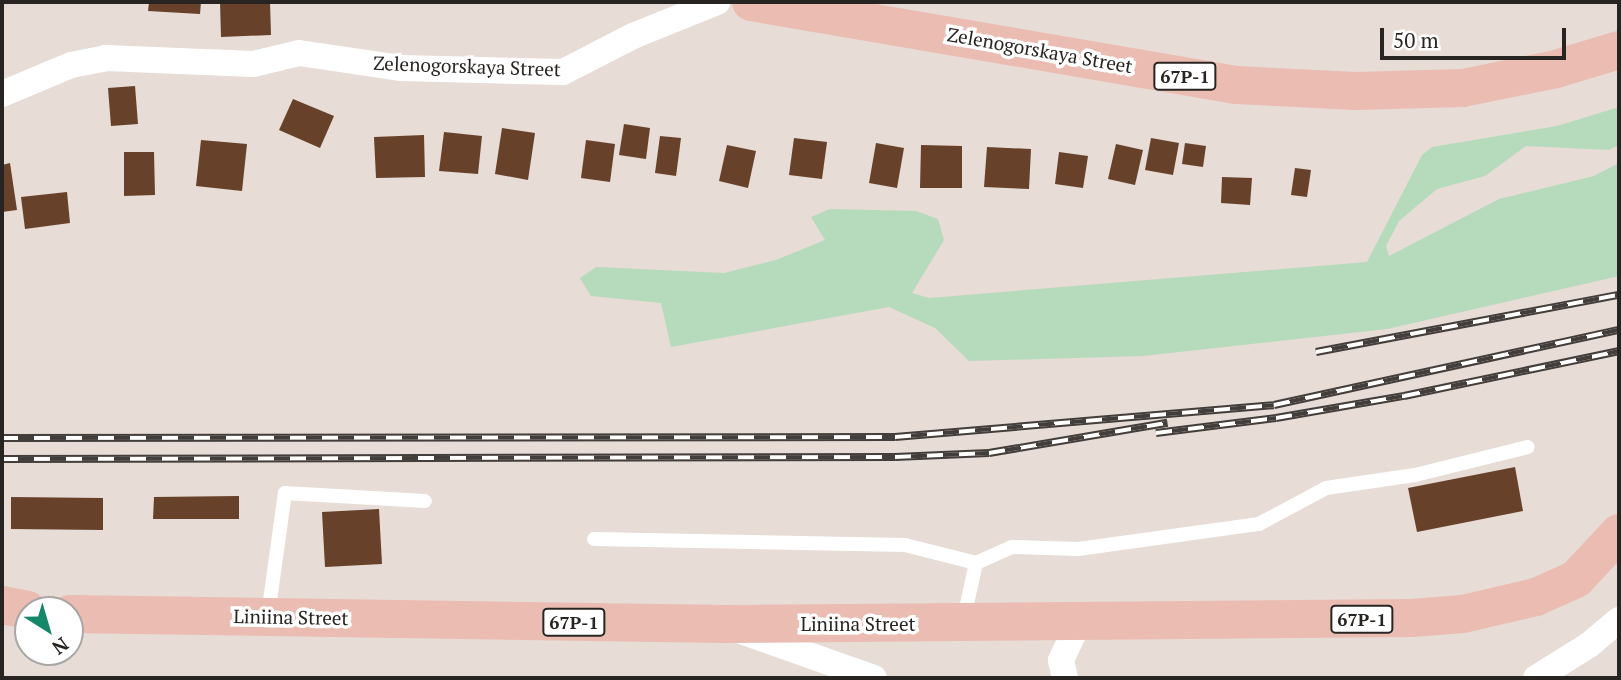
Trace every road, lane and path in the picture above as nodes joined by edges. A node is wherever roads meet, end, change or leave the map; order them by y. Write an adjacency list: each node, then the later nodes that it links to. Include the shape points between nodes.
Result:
1 (717, 2): 4 (street, Zelenogorskaya Street, via 633,36 563,72 401,68 299,53 253,64 106,58 71,65)
2 (751, 2): 3 (main road, Zelenogorskaya Street / 67Р-1, via 1236,85 1356,91 1463,88 1556,69)
3 (1619, 50)
4 (2, 94)
5 (1528, 447): 9 (lane, via 1415,475 1326,488 1259,524 1078,549 1012,547)
6 (425, 501): 11 (lane, via 285,493)
7 (1619, 533): 13 (main road, Liniina Street / 67Р-1, via 1576,579 1536,597 1463,614)
8 (594, 539): 9 (lane, via 905,545)
9 (975, 563): 14 (lane)
10 (84, 614): 11 (main road, Liniina Street / 67Р-1)
11 (268, 617): 15 (main road, Liniina Street / 67Р-1)
12 (1619, 620): 18 (street, via 1590,645)
13 (1079, 622): 14 (main road, Liniina Street / 67Р-1); 17 (street, via 1061,660)
14 (963, 623): 15 (main road, Liniina Street / 67Р-1)
15 (724, 624): 16 (street)
16 (874, 678)
17 (1065, 678)
18 (1536, 678)

